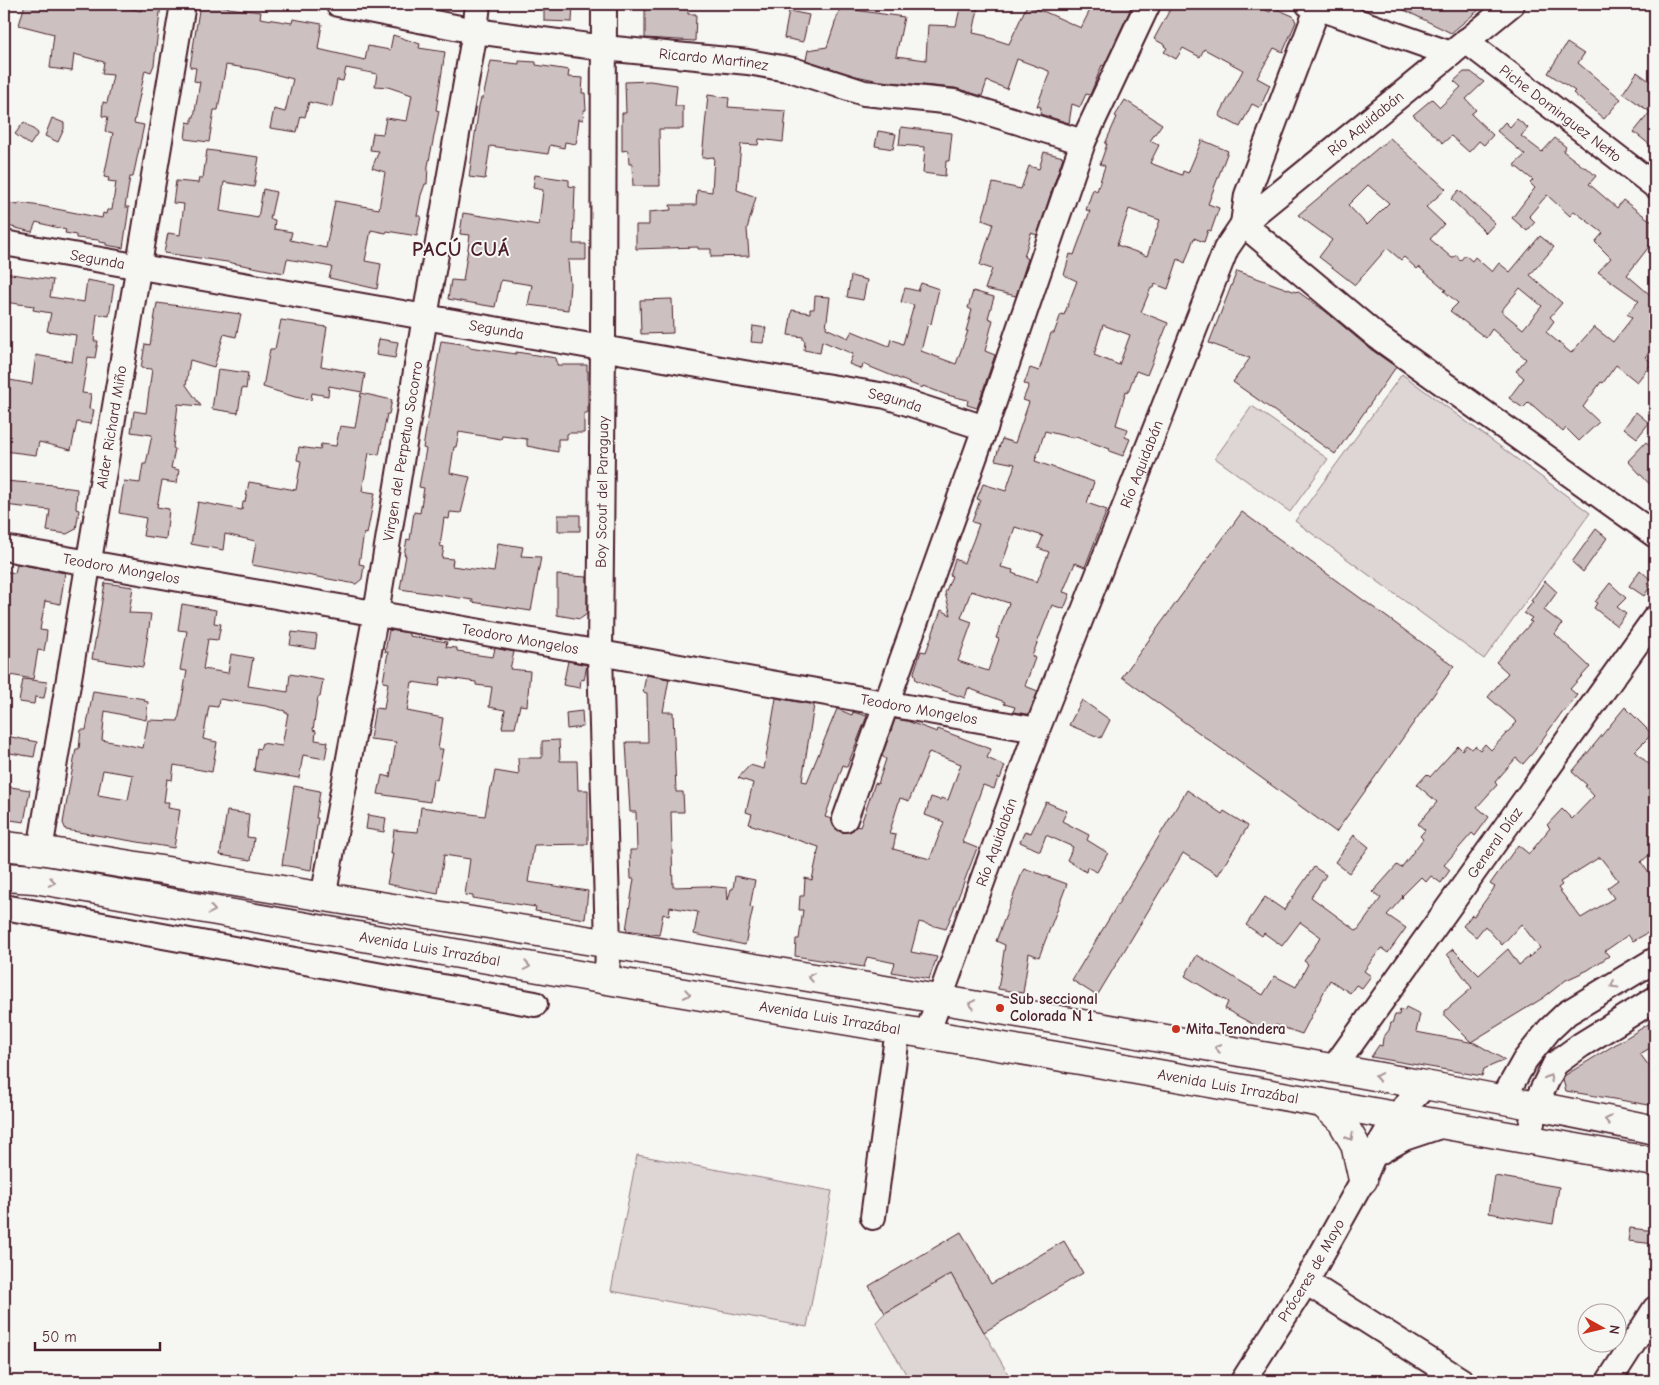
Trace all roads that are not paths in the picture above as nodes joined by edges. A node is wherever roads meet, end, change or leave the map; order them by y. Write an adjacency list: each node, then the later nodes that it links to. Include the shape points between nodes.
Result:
1 (183, 4): 15 (street, Alder Richard Miño)
2 (338, 4): 8 (street, Ricardo Martinez)
3 (478, 4): 8 (street, Virgen del Perpetuo Socorro)
4 (604, 4): 10 (street, Boy Scout del Paraguay)
5 (1148, 4): 11 (street)
6 (1512, 4): 9 (street, Río Aquidabán)
7 (1315, 5): 9 (street, Piche Dominguez Netto); 13 (street, via 1247,195)
8 (475, 31): 10 (street, Ricardo Martinez); 16 (street, Virgen del Perpetuo Socorro)
9 (1459, 47): 12 (street, Piche Dominguez Netto); 13 (street, Río Aquidabán)
10 (604, 48): 11 (street, Ricardo Martinez, via 748,62 793,70 864,93 954,102); 17 (street, Boy Scout del Paraguay)
11 (1083, 142): 18 (street)
12 (1655, 186)
13 (1243, 224): 19 (street, via 1378,337); 26 (street, Río Aquidabán, via 1226,249)
14 (4, 243): 15 (street, Segunda)
15 (138, 266): 16 (street, Segunda); 21 (street, Alder Richard Miño)
16 (425, 317): 17 (street, Segunda); 22 (street, Virgen del Perpetuo Socorro)
17 (603, 348): 18 (street, Segunda, via 886,396); 24 (street, Boy Scout del Paraguay)
18 (985, 428): 25 (street)
19 (1655, 535)
20 (4, 548): 21 (street, Teodoro Mongelos)
21 (90, 563): 22 (street, Teodoro Mongelos); 29 (street, Alder Richard Miño)
22 (376, 613): 24 (street, Teodoro Mongelos); 31 (street, Virgen del Perpetuo Socorro)
23 (1655, 618): 43 (street, General Díaz)
24 (600, 653): 25 (street, Teodoro Mongelos); 34 (street, Boy Scout del Paraguay)
25 (886, 704): 26 (street, Teodoro Mongelos); 27 (street)
26 (1037, 730): 38 (street, Río Aquidabán)
27 (845, 819)
28 (4, 846): 29 (main road)
29 (40, 850): 31 (main road)
30 (4, 877): 33 (main road, Avenida Luis Irrazábal, one-way to 33, via 35,879)
31 (323, 898): 34 (main road)
32 (4, 907): 35 (street)
33 (277, 922): 35 (street); 37 (main road, Avenida Luis Irrazábal, one-way to 37)
34 (608, 944): 37 (street, Boy Scout del Paraguay); 38 (main road, one-way to 34)
35 (271, 956): 40 (street)
36 (1655, 960): 45 (street, one-way to 45, via 1567,1013 1525,1060)
37 (608, 980): 41 (main road, Avenida Luis Irrazábal, one-way to 41)
38 (941, 998): 42 (street, Río Aquidabán); 43 (main road, one-way to 38)
39 (1655, 999): 47 (street, one-way to 39, via 1555,1064)
40 (535, 1004)
41 (898, 1029): 42 (main road, Avenida Luis Irrazábal); 54 (street)
42 (927, 1034): 46 (main road, Avenida Luis Irrazábal)
43 (1333, 1069): 44 (main road, one-way to 43)
44 (1426, 1085): 45 (main road); 48 (street, Próceres de Mayo)
45 (1503, 1099): 47 (main road)
46 (1322, 1103): 48 (main road, Avenida Luis Irrazábal); 53 (main road, one-way to 53, via 1341,1120)
47 (1535, 1105): 50 (main road, one-way to 47); 51 (street)
48 (1396, 1116): 49 (main road, Avenida Luis Irrazábal); 53 (street, Próceres de Mayo)
49 (1443, 1125): 51 (main road, Avenida Luis Irrazábal); 53 (street, via 1404,1138)
50 (1655, 1130)
51 (1529, 1140): 52 (main road, Avenida Luis Irrazábal)
52 (1655, 1162)
53 (1368, 1168): 55 (street, Próceres de Mayo)
54 (873, 1217)
55 (1306, 1282): 57 (street, Próceres de Mayo); 58 (street)
56 (1655, 1309): 59 (street)
57 (1243, 1381)
58 (1462, 1381)
59 (1609, 1381)

